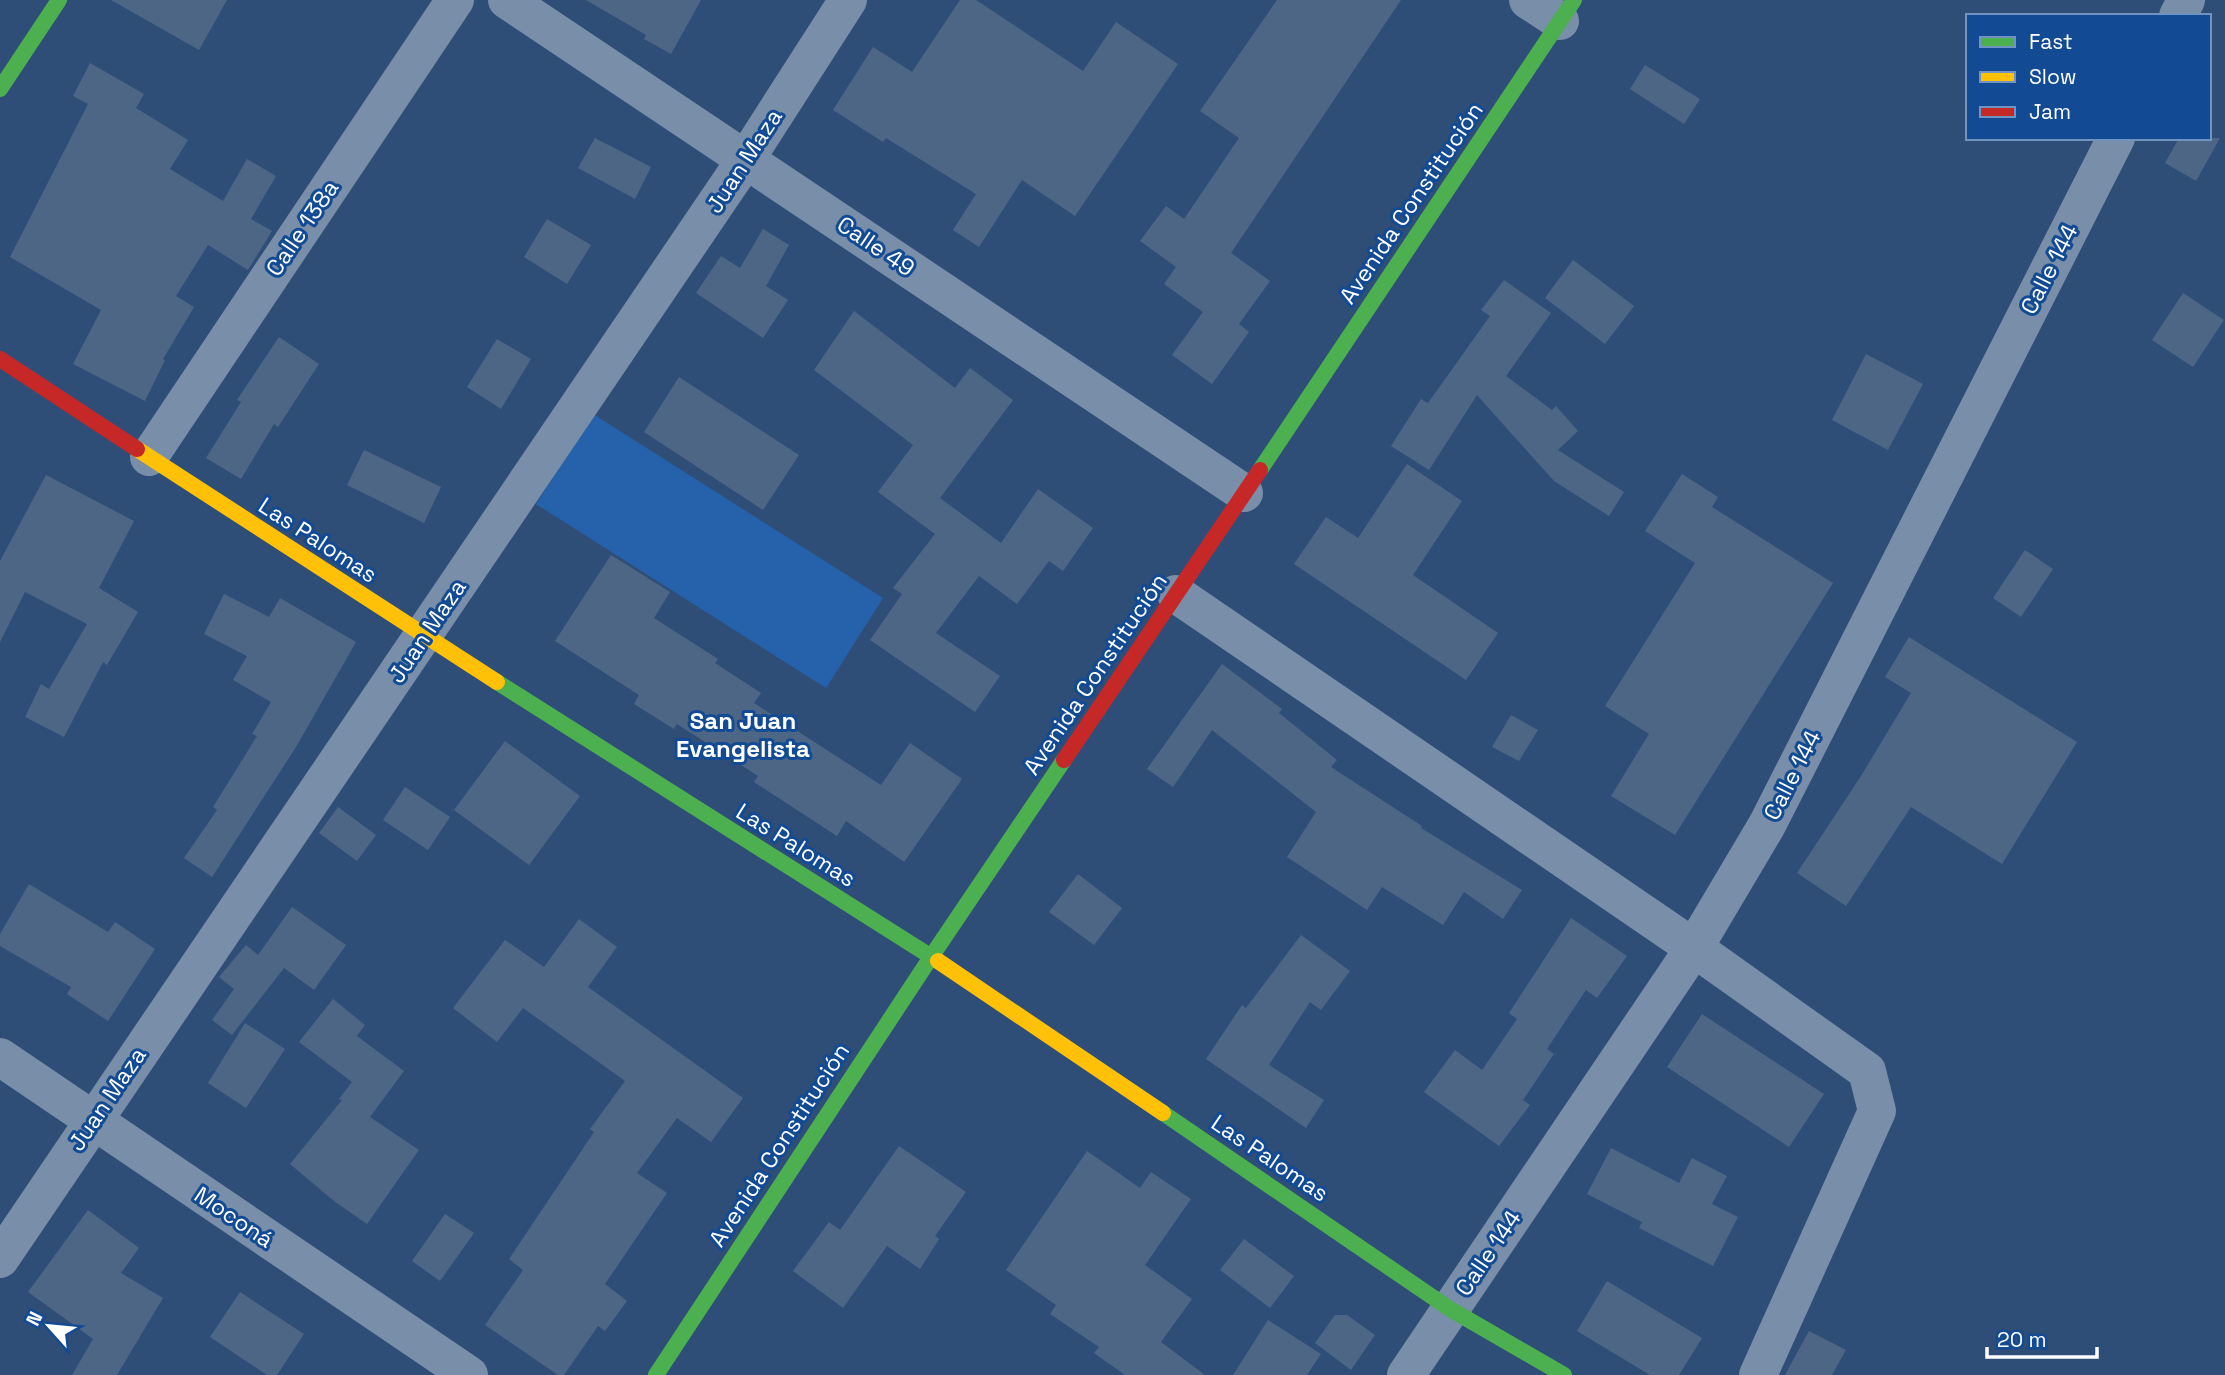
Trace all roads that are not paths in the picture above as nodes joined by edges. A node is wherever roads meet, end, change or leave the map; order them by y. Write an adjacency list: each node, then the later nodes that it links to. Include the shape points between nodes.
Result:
1 (59, 0): 7 (street)
2 (455, 0): 11 (street, Calle 138a)
3 (507, 0): 9 (street, Calle 49)
4 (848, 0): 9 (street, Juan Maza)
5 (1528, 0): 6 (street)
6 (1567, 11): 12 (street, Avenida Constitución)
7 (0, 89)
8 (2115, 140): 15 (street, Calle 144, via 1767,825)
9 (746, 159): 12 (street, Calle 49); 14 (street, Juan Maza)
10 (0, 359): 11 (street, Las Palomas)
11 (149, 457): 14 (street, Las Palomas)
12 (1244, 493): 13 (street, Avenida Constitución)
13 (1176, 594): 15 (street); 16 (street, Avenida Constitución)
14 (424, 636): 16 (street, Las Palomas); 18 (street, Juan Maza)
15 (1694, 948): 20 (street, Calle 144); 25 (street, via 1867,1071 1877,1111)
16 (930, 957): 20 (street, Las Palomas); 22 (street, Avenida Constitución)
17 (0, 1058): 18 (street, Moconá)
18 (92, 1121): 19 (street, Juan Maza); 21 (street, Moconá)
19 (0, 1259)
20 (1450, 1309): 23 (street, Calle 144); 24 (street, Las Palomas)
21 (469, 1375)
22 (656, 1375)
23 (1406, 1375)
24 (1564, 1375)
25 (1758, 1375)

